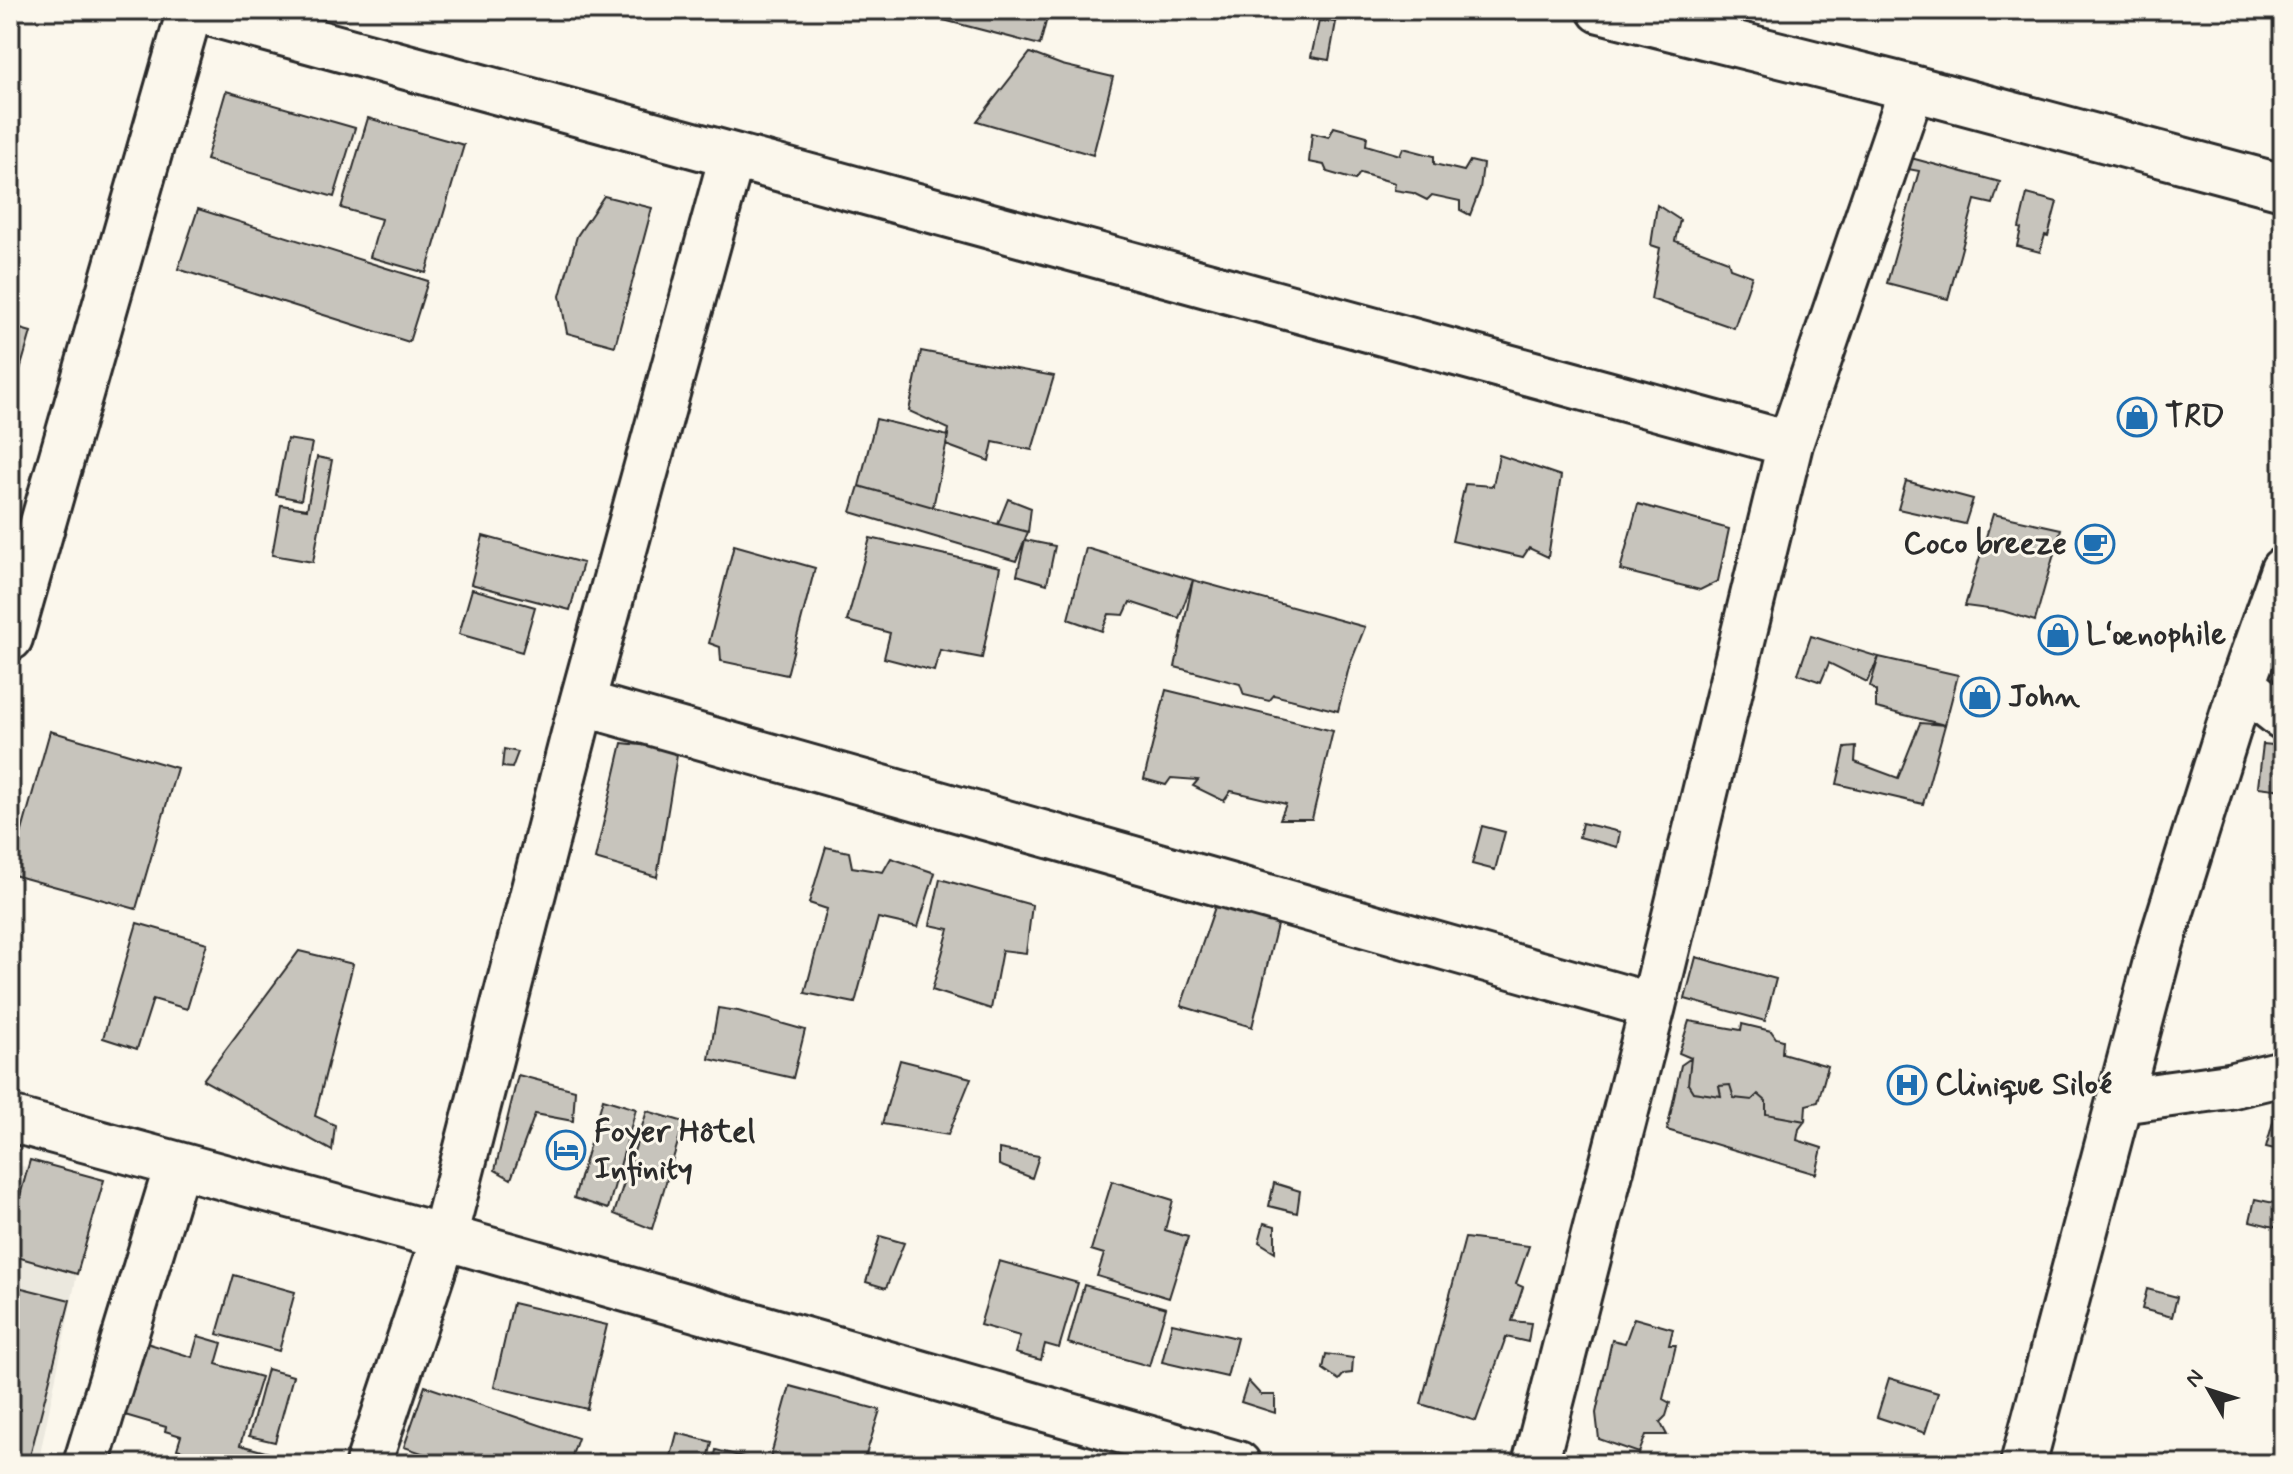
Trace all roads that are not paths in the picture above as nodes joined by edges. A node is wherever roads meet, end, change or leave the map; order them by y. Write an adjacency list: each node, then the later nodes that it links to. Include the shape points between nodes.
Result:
1 (190, 10): 9 (street)
2 (198, 10): 5 (street)
3 (1600, 10): 4 (street)
4 (1912, 88): 6 (street); 7 (street)
5 (732, 156): 7 (street); 11 (street)
6 (2283, 187)
7 (1790, 444): 13 (street)
8 (2283, 570): 10 (street)
9 (10, 638)
10 (2242, 685): 12 (street); 15 (street, via 2161,943)
11 (582, 703): 13 (street); 18 (street)
12 (2283, 717)
13 (1653, 1006): 22 (street)
14 (2283, 1073): 15 (street)
15 (2120, 1101): 23 (street)
16 (10, 1119): 17 (street)
17 (177, 1166): 18 (street); 19 (street)
18 (444, 1237): 20 (street); 21 (street)
19 (86, 1464)
20 (368, 1464)
21 (1238, 1464)
22 (1535, 1464)
23 (2023, 1464)

